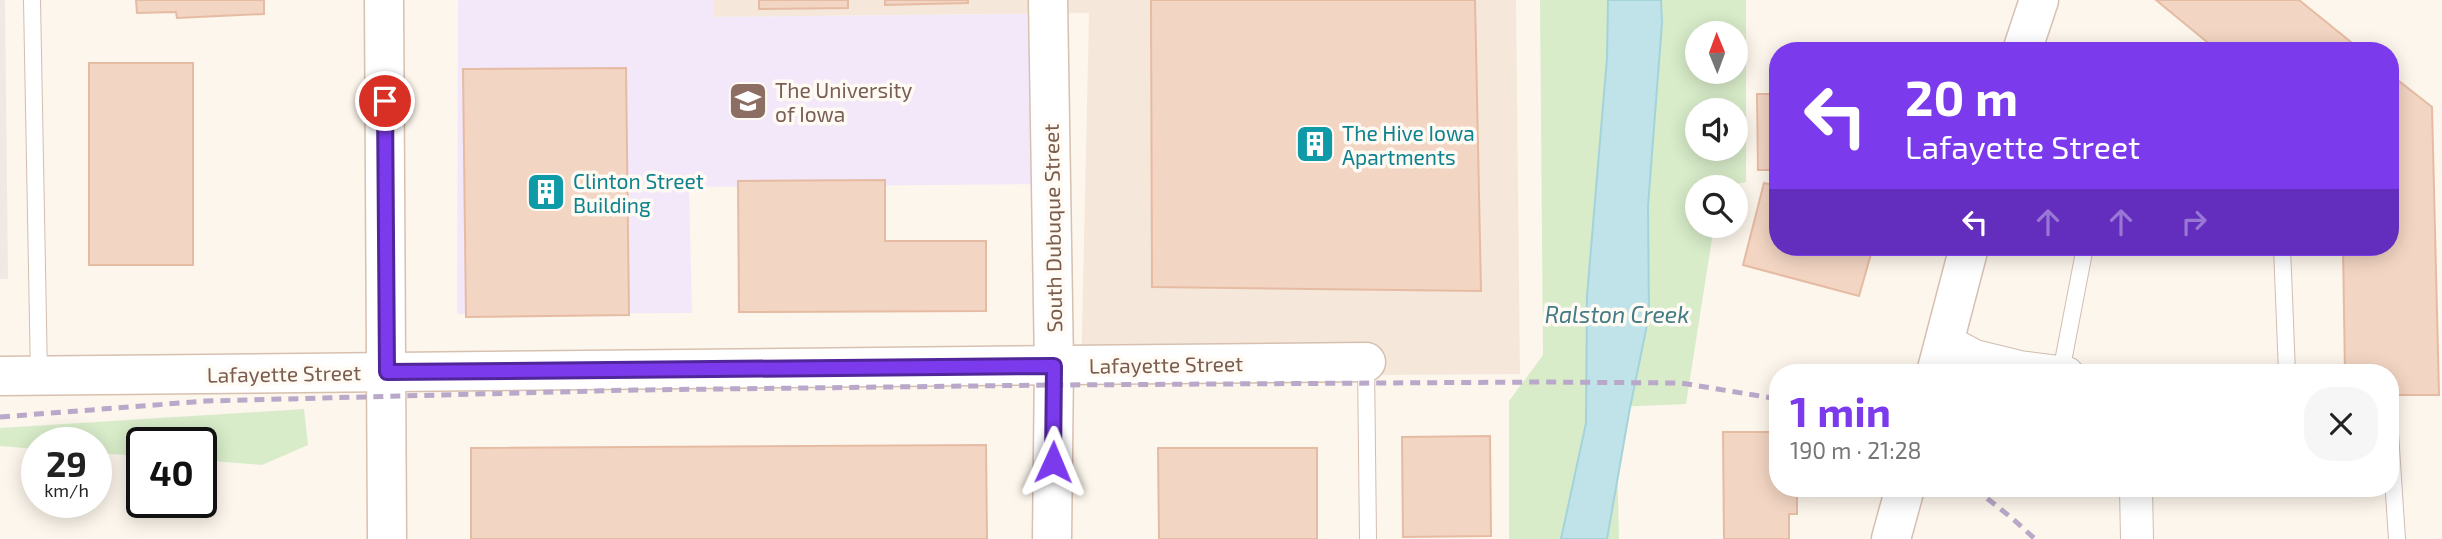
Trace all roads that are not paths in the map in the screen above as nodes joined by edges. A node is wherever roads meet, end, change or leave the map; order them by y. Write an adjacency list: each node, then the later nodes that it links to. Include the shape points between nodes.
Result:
1 (32, 0): 17 (lane)
2 (384, 0): 15 (street)
3 (1048, 0): 14 (street, South Dubuque Street)
4 (2039, 0): 5 (street)
5 (2025, 42)
6 (1967, 256): 9 (street)
7 (2083, 256): 12 (lane)
8 (2282, 256): 13 (lane)
9 (1940, 356): 11 (street, via 1975,356)
10 (1366, 362): 14 (street, Lafayette Street); 23 (lane)
11 (2008, 364)
12 (2063, 364)
13 (2287, 364)
14 (1054, 366): 15 (street, Lafayette Street); 22 (street, South Dubuque Street)
15 (387, 372): 17 (street, Lafayette Street); 21 (street)
16 (0, 376): 17 (street, Lafayette Street)
17 (39, 376)
18 (1903, 497): 24 (street)
19 (2136, 497): 25 (street)
20 (2394, 497): 26 (lane)
21 (387, 539)
22 (1052, 539)
23 (1368, 539)
24 (1891, 539)
25 (2137, 539)
26 (2397, 539)

